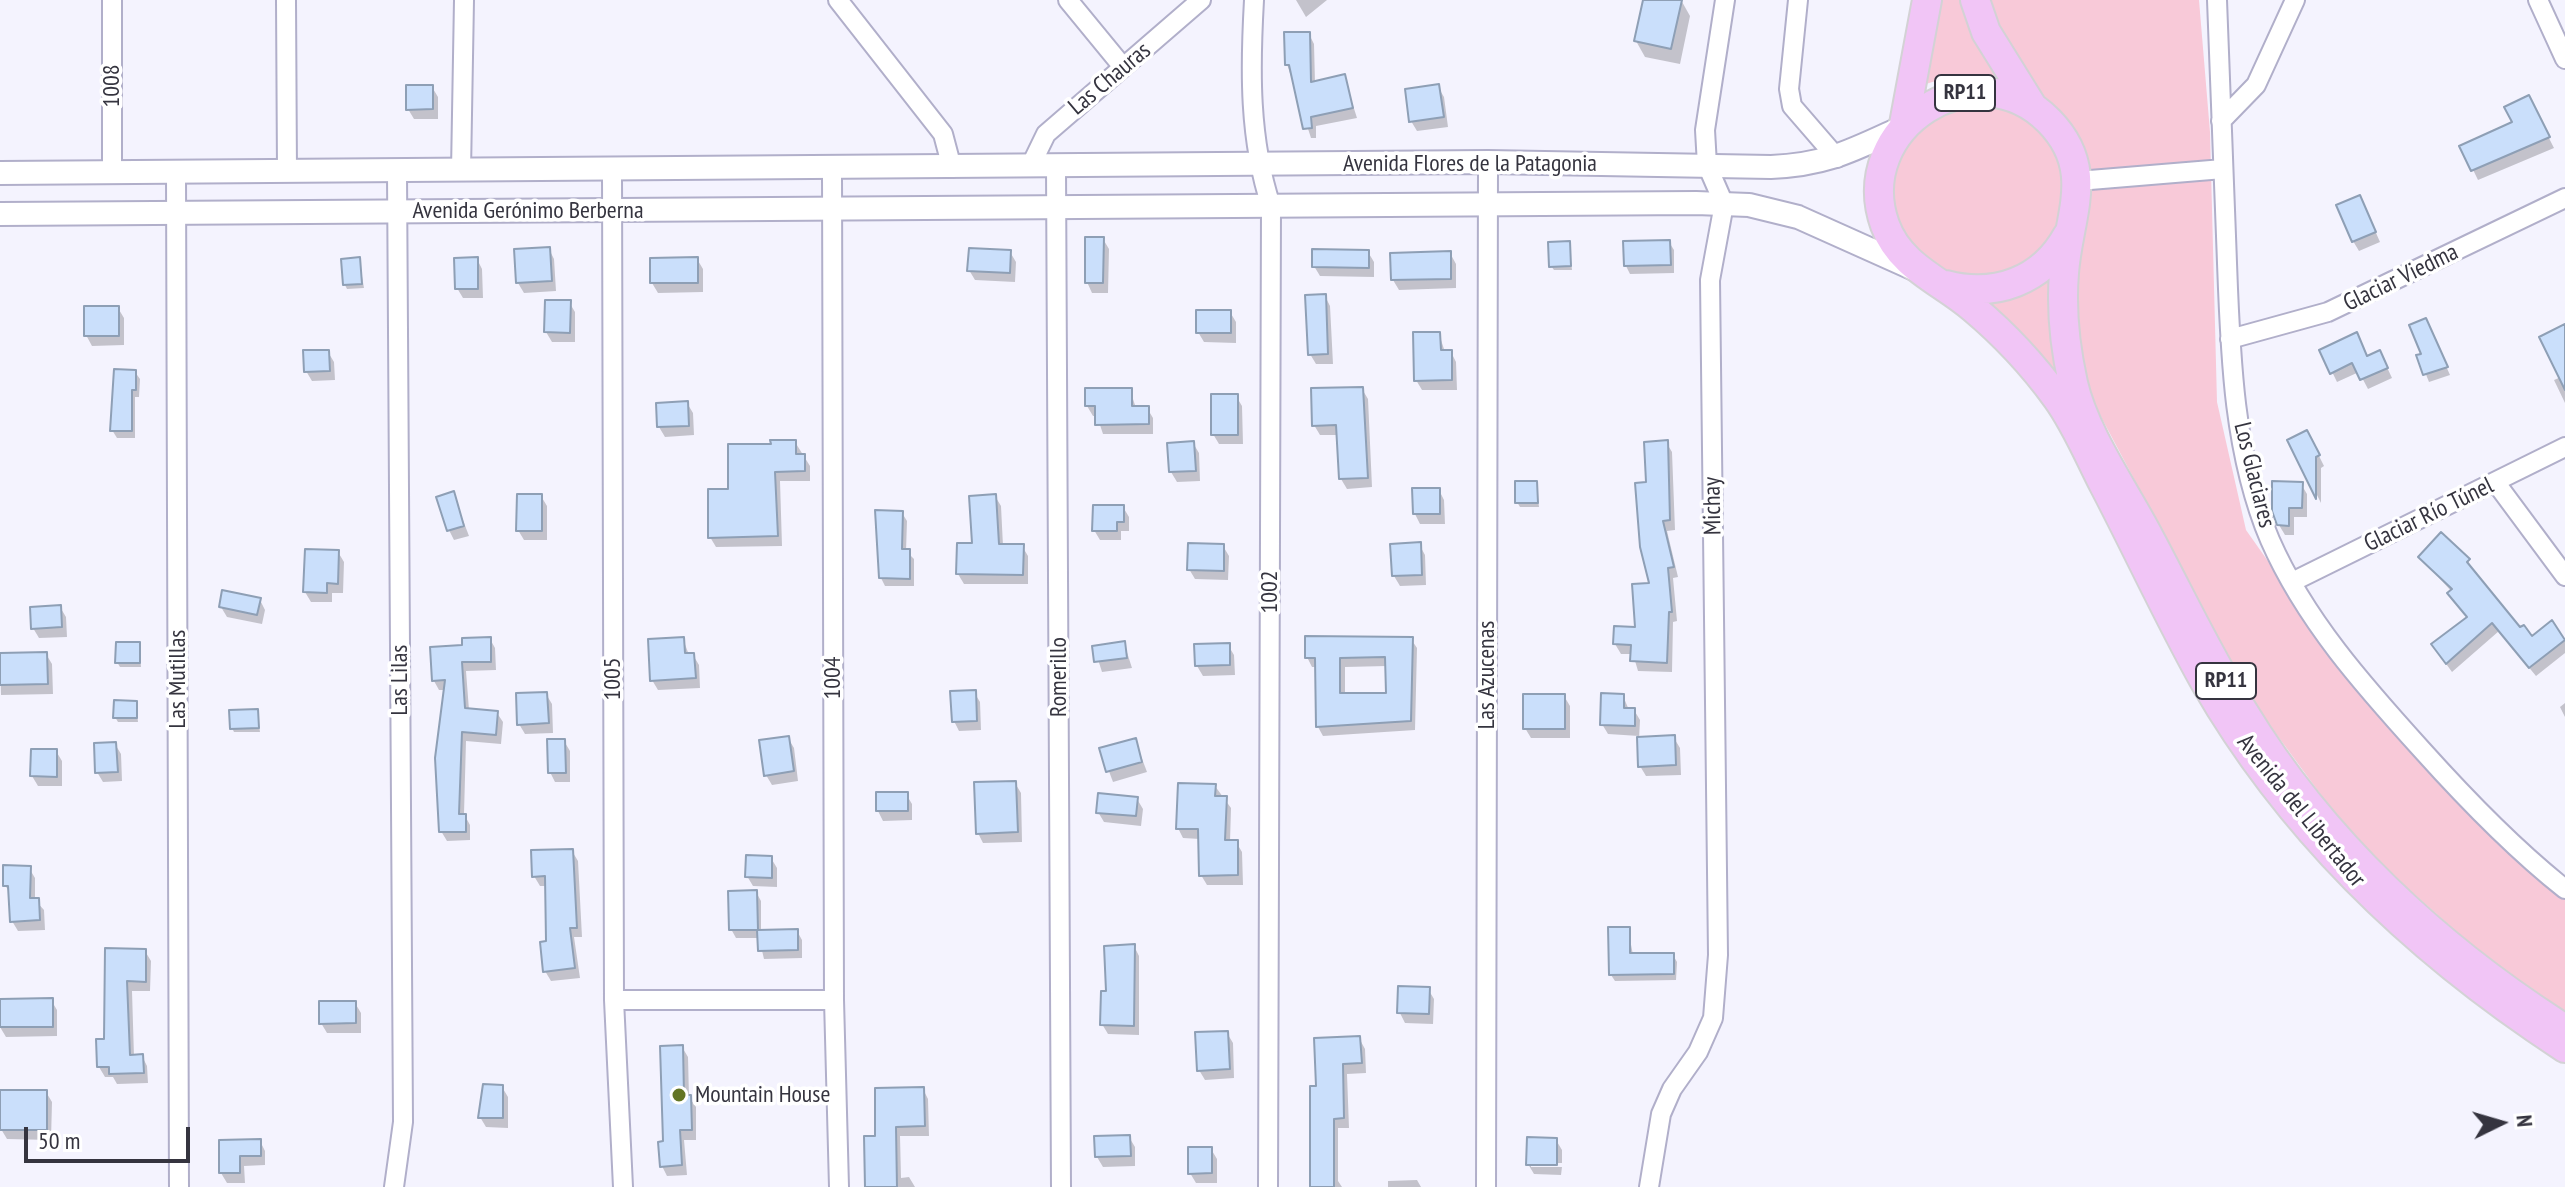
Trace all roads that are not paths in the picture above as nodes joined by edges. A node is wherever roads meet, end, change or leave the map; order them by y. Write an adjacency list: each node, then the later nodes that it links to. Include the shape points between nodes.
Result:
1 (112, 0): 32 (street, 1008)
2 (286, 0): 30 (street)
3 (464, 0): 31 (street)
4 (838, 0): 26 (street, via 943,134)
5 (1068, 0): 16 (street)
6 (1201, 0): 16 (street, Las Chauras)
7 (1254, 0): 23 (street, 1002, via 1252,111)
8 (1725, 0): 22 (street, via 1705,130)
9 (1798, 0): 20 (street, via 1792,106)
10 (1927, 0): 19 (main road, Avenida del Libertador / RP11)
11 (1975, 0): 17 (main road, Avenida del Libertador / RP11, via 1986,32)
12 (2217, 0): 18 (street, Los Glaciares)
13 (2295, 0): 18 (street, via 2256,85)
14 (2538, 0): 15 (street)
15 (2565, 59)
16 (1123, 67): 24 (street, Las Chauras, via 1046,134)
17 (2032, 106): 19 (main road, Avenida del Libertador / RP11, via 2006,95 1951,94); 36 (main road, Avenida del Libertador / RP11, via 2068,147)
18 (2221, 121): 27 (street, Los Glaciares)
19 (1903, 126): 20 (street, Avenida Flores de la Patagonia); 48 (main road, Avenida del Libertador / RP11, via 1880,173 1879,201 1892,240)
20 (1837, 158): 22 (street, Avenida Flores de la Patagonia, via 1810,165)
21 (1488, 162): 22 (street, Avenida Flores de la Patagonia); 23 (street, Avenida Flores de la Patagonia); 39 (street, Las Azucenas)
22 (1707, 165): 38 (street)
23 (1258, 166): 25 (street, Avenida Flores de la Patagonia); 40 (street, 1002)
24 (1030, 167): 25 (street, Avenida Flores de la Patagonia); 26 (street, Avenida Gerónimo Berberna)
25 (1056, 167): 41 (street, Romerillo)
26 (952, 168): 29 (street, Avenida Gerónimo Berberna)
27 (2223, 169): 36 (street); 49 (street, Los Glaciares)
28 (612, 170): 29 (street, Avenida Gerónimo Berberna); 31 (street, Avenida Gerónimo Berberna); 43 (street, 1005)
29 (832, 170): 42 (street, 1004)
30 (287, 171): 33 (street, Avenida Gerónimo Berberna); 35 (street, Avenida Gerónimo Berberna)
31 (461, 171): 35 (street, Avenida Gerónimo Berberna)
32 (112, 172): 33 (street, Avenida Gerónimo Berberna); 34 (street, Avenida Gerónimo Berberna)
33 (176, 172): 46 (street, Las Mutillas)
34 (0, 173)
35 (397, 173): 44 (street, Las Lilas)
36 (2078, 181): 47 (main road, Avenida del Libertador / RP11)
37 (2564, 199): 49 (street, Glaciar Viedma, via 2328,312)
38 (1724, 204): 39 (street, Avenida Flores de la Patagonia); 48 (street, Avenida Flores de la Patagonia, via 1798,217); 66 (street, Michay, via 1710,280 1718,955 1713,1018 1661,1114)
39 (1489, 205): 40 (street, Avenida Flores de la Patagonia); 65 (street, Las Azucenas)
40 (1271, 206): 41 (street, Avenida Flores de la Patagonia); 64 (street, 1002)
41 (1056, 208): 42 (street, Avenida Gerónimo Berberna); 63 (street, Romerillo)
42 (832, 209): 43 (street, Avenida Gerónimo Berberna); 56 (street, 1004)
43 (612, 211): 44 (street, Avenida Gerónimo Berberna); 55 (street, 1005)
44 (397, 212): 46 (street, Avenida Gerónimo Berberna); 60 (street, Las Lilas, via 403,1122)
45 (0, 214): 46 (street, Avenida Gerónimo Berberna)
46 (176, 214): 59 (street, Las Mutillas)
47 (2071, 228): 48 (main road, Avenida del Libertador / RP11, via 2041,269 2018,283 1979,290); 57 (main road, Avenida del Libertador / RP11, via 2063,304 2075,392 2241,710 2303,798 2374,877 2476,966)
48 (1928, 277): 58 (main road, Avenida del Libertador / RP11, via 2000,334 2064,407 2205,681 2293,808 2381,907 2426,947)
49 (2230, 339): 53 (street, Los Glaciares, via 2254,490)
50 (2565, 447): 51 (street, Glaciar Río Túnel)
51 (2496, 483): 52 (street); 53 (street, Glaciar Río Túnel)
52 (2565, 576)
53 (2292, 582): 54 (street, Los Glaciares, via 2328,639 2379,703 2452,784)
54 (2565, 889)
55 (614, 1000): 56 (street); 61 (street, 1005)
56 (834, 1000): 62 (street, 1004)
57 (2565, 1029)
58 (2565, 1048)
59 (179, 1187)
60 (394, 1187)
61 (623, 1187)
62 (839, 1187)
63 (1061, 1187)
64 (1268, 1187)
65 (1486, 1187)
66 (1649, 1187)

